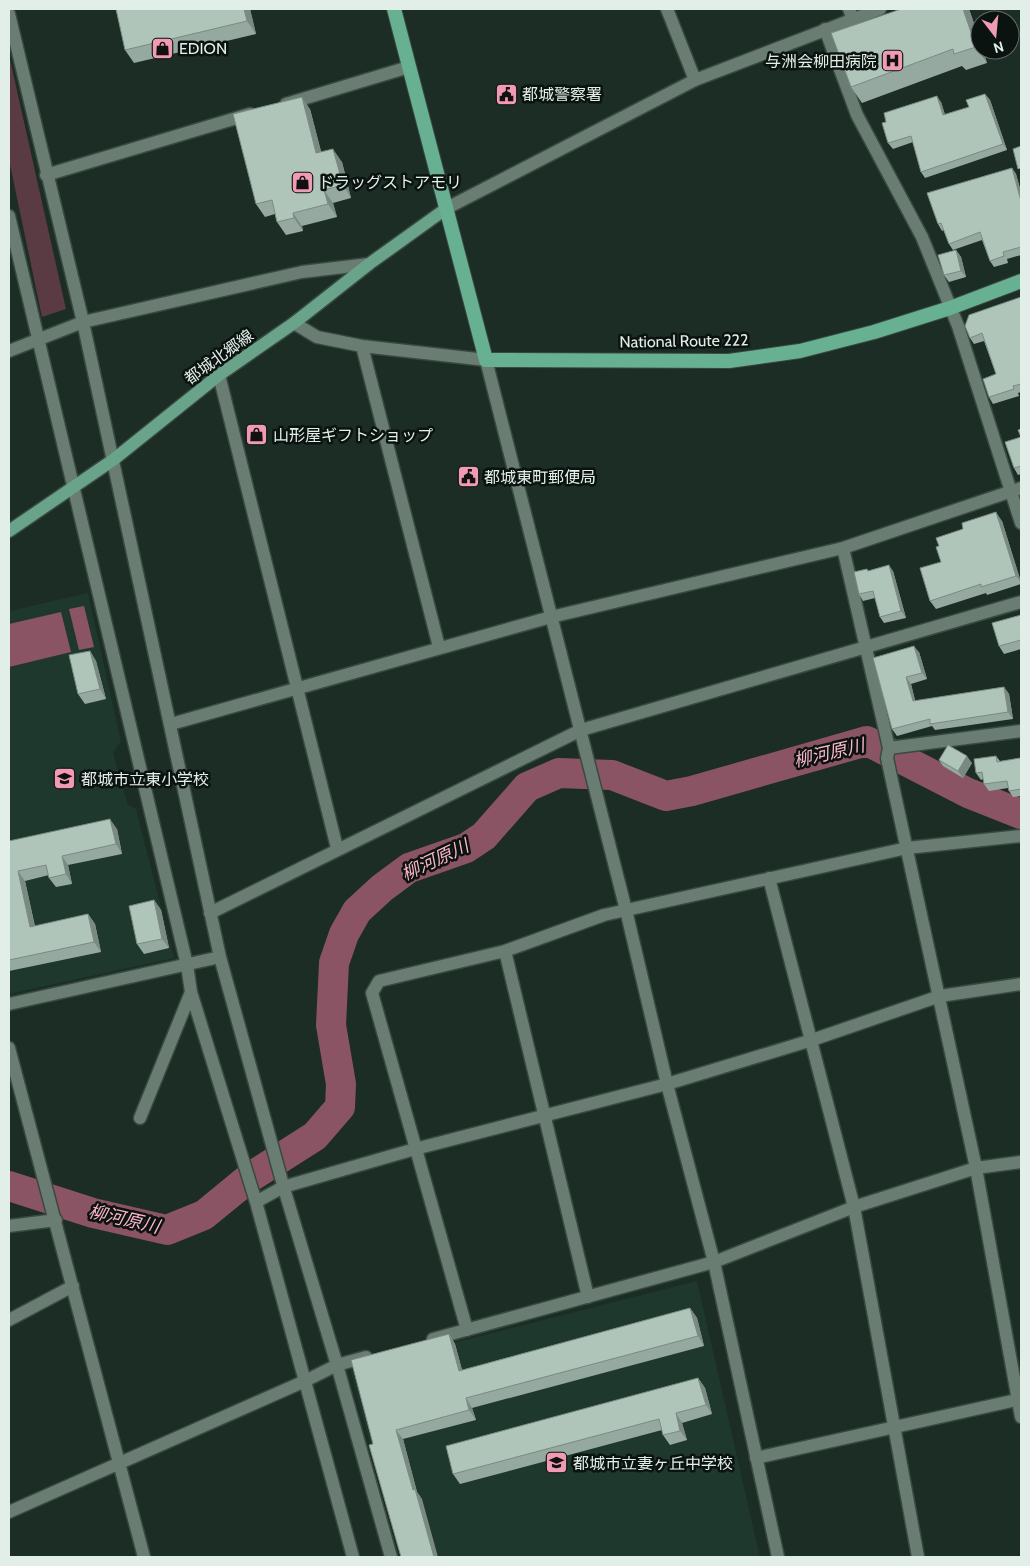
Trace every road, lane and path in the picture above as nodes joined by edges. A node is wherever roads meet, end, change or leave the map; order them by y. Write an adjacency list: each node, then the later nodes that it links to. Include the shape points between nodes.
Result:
1 (394, 9): 7 (highway)
2 (667, 9): 8 (street)
3 (880, 9): 5 (street)
4 (9, 14): 9 (street)
5 (851, 14): 6 (street)
6 (825, 29): 8 (street); 14 (street, via 857,115 922,237)
7 (409, 67): 9 (street); 10 (highway)
8 (695, 80): 10 (street)
9 (46, 175): 15 (street)
10 (447, 208): 12 (main road, 都城北郷線); 20 (highway)
11 (9, 216): 17 (street)
12 (369, 264): 15 (street, via 302,272); 16 (main road, 都城北郷線)
13 (1021, 281): 14 (highway, National Route 222)
14 (950, 308): 20 (highway, National Route 222, via 800,351 729,361); 24 (street)
15 (83, 322): 17 (street); 22 (street)
16 (294, 323): 18 (street, via 317,337); 21 (main road, 都城北郷線)
17 (37, 340): 19 (street); 23 (street)
18 (362, 346): 20 (street); 30 (street)
19 (9, 351)
20 (486, 360): 29 (street)
21 (219, 376): 22 (main road, 都城北郷線); 32 (street)
22 (113, 460): 23 (main road, 都城北郷線); 33 (street)
23 (73, 487): 26 (main road, 都城北郷線); 45 (street)
24 (1017, 489): 25 (street); 27 (street)
25 (1021, 523)
26 (9, 532)
27 (844, 548): 29 (street); 31 (street)
28 (1021, 602): 31 (street)
29 (551, 617): 30 (street); 34 (street)
30 (439, 647): 32 (street)
31 (865, 648): 34 (street); 36 (street)
32 (298, 689): 33 (street); 38 (street)
33 (170, 724): 42 (street)
34 (581, 730): 38 (street); 41 (street)
35 (1021, 731): 36 (street)
36 (888, 753): 39 (street)
37 (1021, 836): 39 (street)
38 (337, 848): 42 (street)
39 (907, 848): 40 (street); 48 (street)
40 (769, 878): 41 (street); 50 (street)
41 (626, 910): 43 (street); 52 (street)
42 (210, 913): 44 (street)
43 (505, 951): 53 (street); 55 (street, via 379,981 372,993)
44 (220, 957): 45 (street); 58 (street)
45 (186, 965): 47 (street); 49 (street)
46 (1021, 984): 48 (street)
47 (191, 992): 54 (street); 59 (street)
48 (940, 996): 50 (street); 57 (street)
49 (9, 1004)
50 (812, 1040): 52 (street); 60 (street)
51 (9, 1048): 61 (street)
52 (667, 1084): 53 (street); 63 (street)
53 (546, 1116): 55 (street); 65 (street)
54 (140, 1118)
55 (415, 1149): 58 (street); 67 (street)
56 (1021, 1162): 57 (street)
57 (976, 1168): 60 (street); 72 (street)
58 (283, 1186): 59 (street); 70 (street)
59 (255, 1202): 71 (street)
60 (854, 1207): 63 (street); 74 (street)
61 (56, 1220): 62 (street); 64 (street)
62 (9, 1226)
63 (714, 1262): 65 (street); 75 (street)
64 (73, 1286): 66 (street); 76 (street)
65 (588, 1297): 67 (street)
66 (9, 1320)
67 (467, 1330): 68 (street)
68 (420, 1342)
69 (374, 1355): 70 (street)
70 (337, 1364): 71 (street); 80 (street)
71 (305, 1381): 76 (street); 79 (street)
72 (1020, 1400): 73 (street); 74 (street)
73 (1021, 1416)
74 (894, 1428): 75 (street); 82 (street)
75 (756, 1458): 81 (street)
76 (119, 1465): 77 (street); 78 (street)
77 (9, 1512)
78 (144, 1557)
79 (352, 1557)
80 (391, 1557)
81 (778, 1557)
82 (918, 1557)

